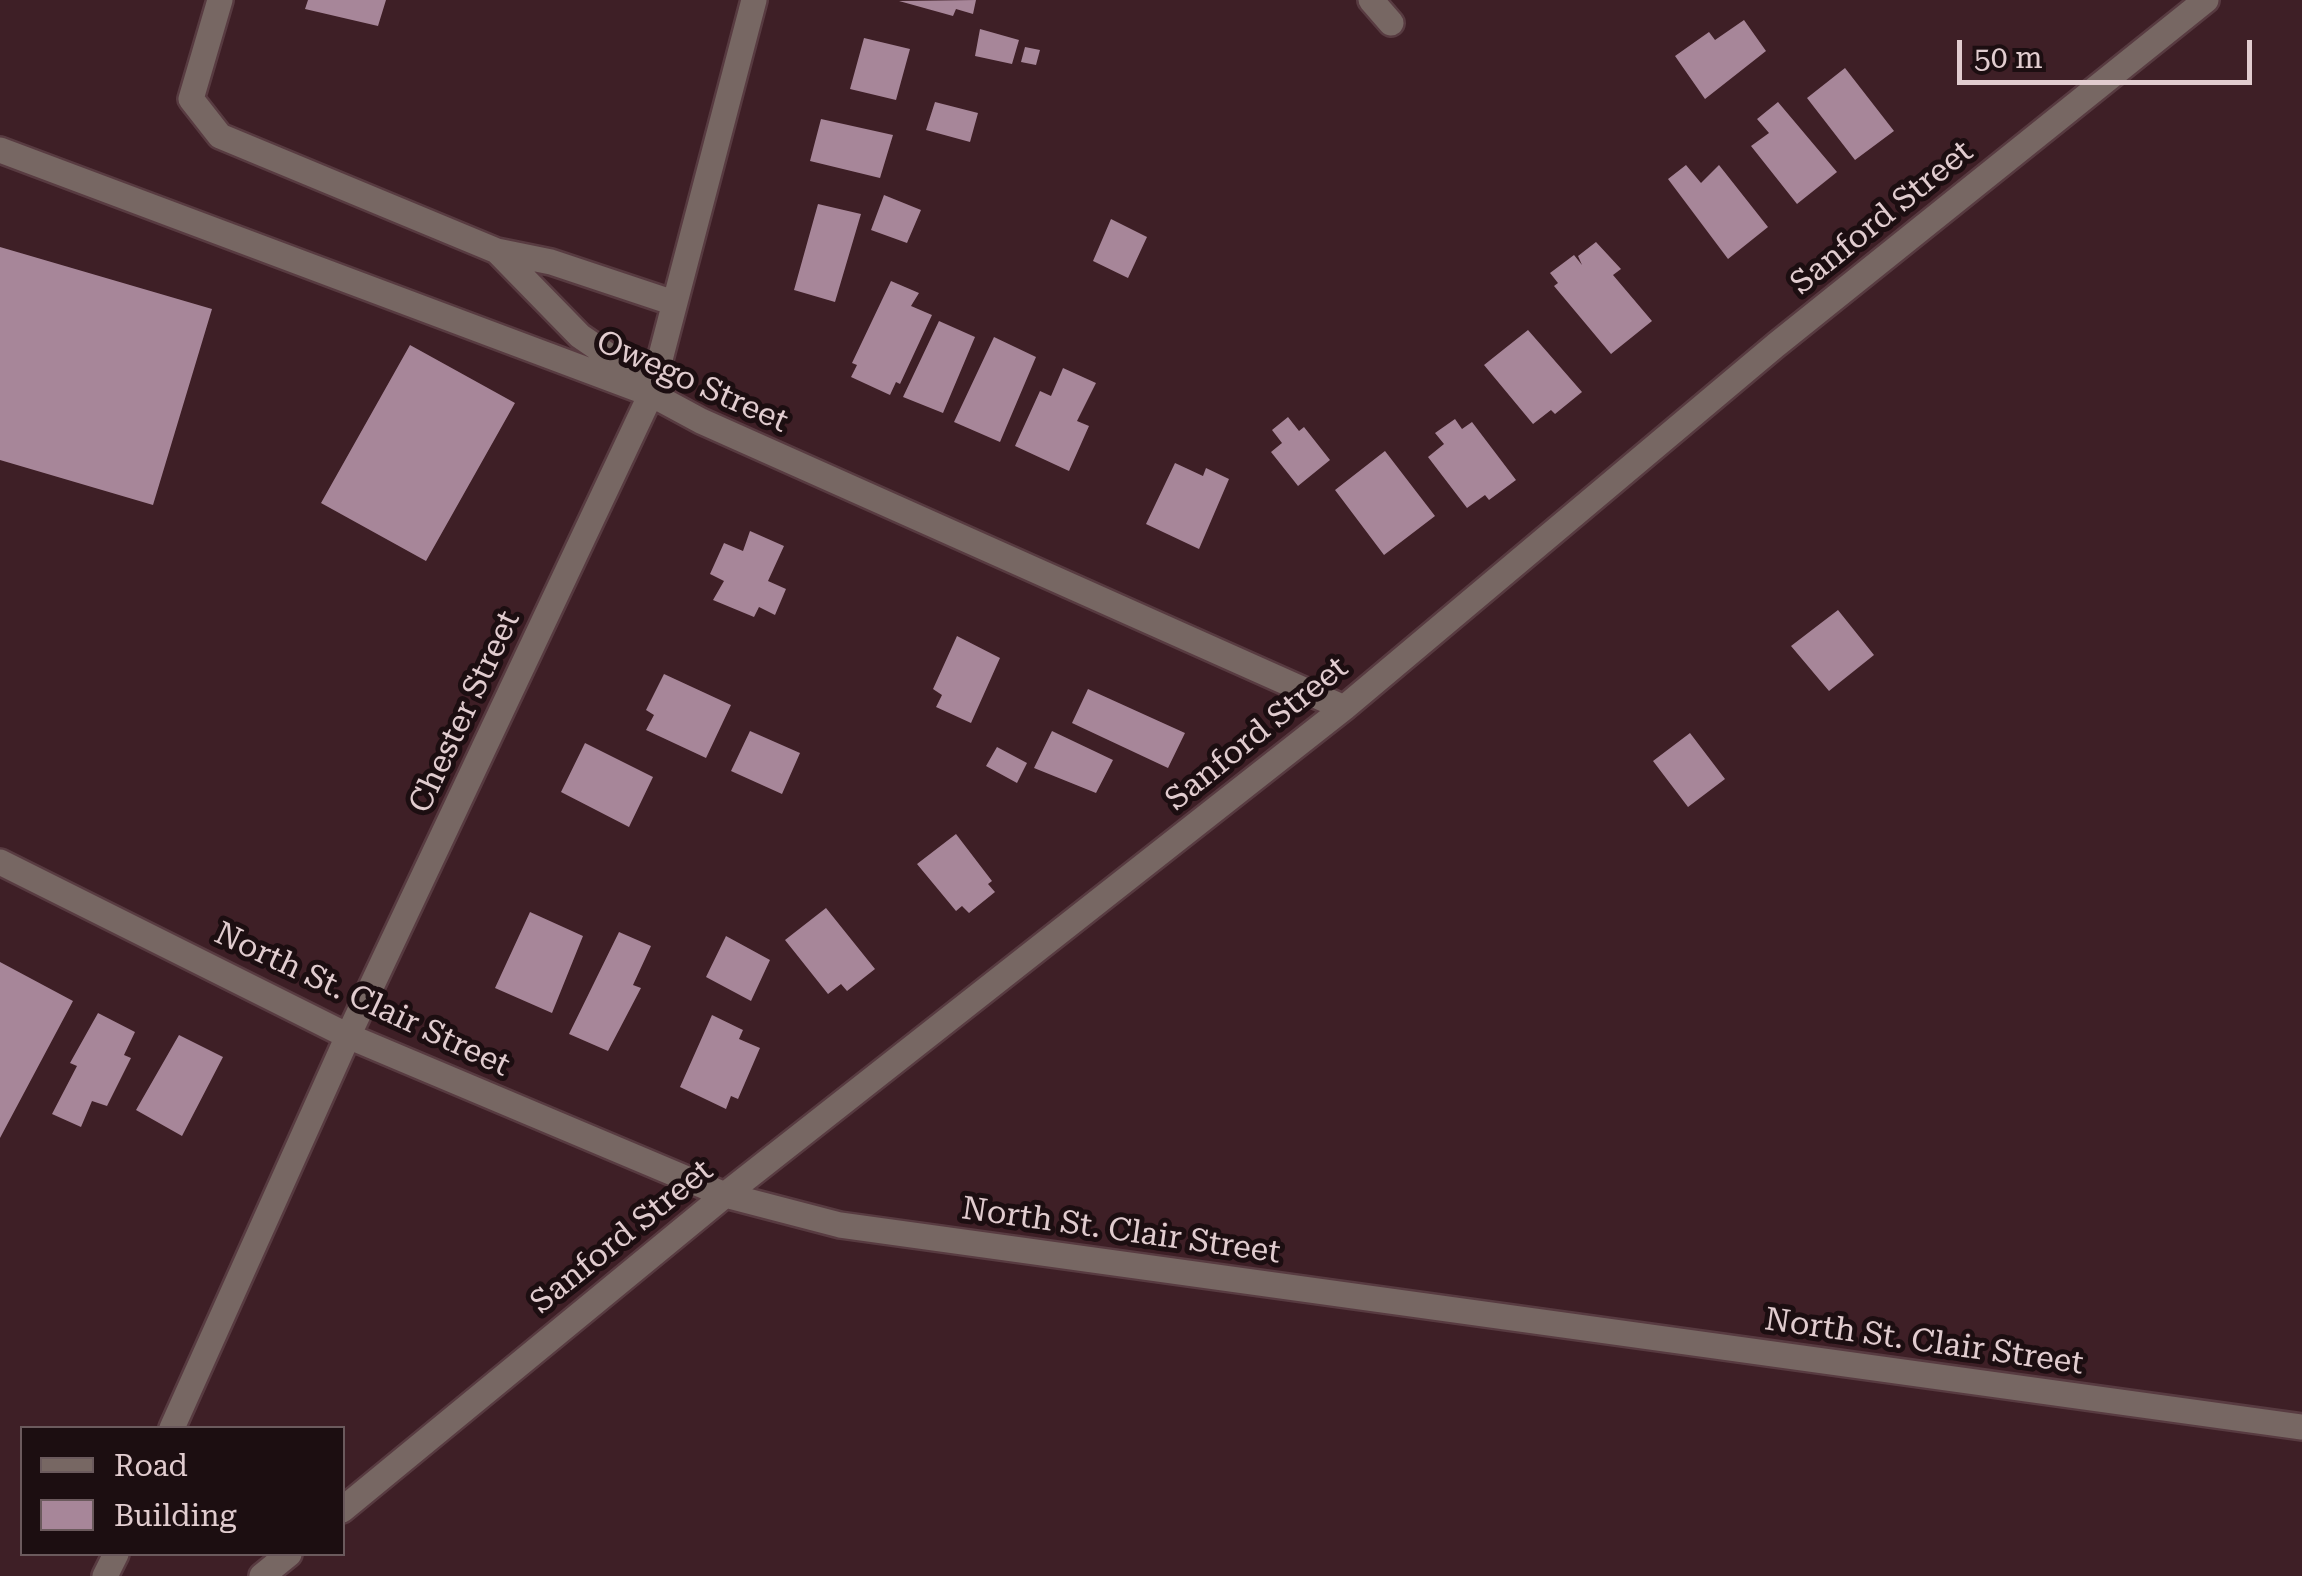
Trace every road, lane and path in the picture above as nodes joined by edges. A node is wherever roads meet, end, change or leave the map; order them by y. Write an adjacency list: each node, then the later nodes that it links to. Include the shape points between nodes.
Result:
1 (220, 0): 7 (street, via 191,99 220,136)
2 (754, 0): 8 (street, Chester Street)
3 (1372, 0): 5 (street)
4 (2206, 0): 10 (street, Sanford Street, via 1776,345)
5 (1391, 23)
6 (0, 150): 9 (street, Owego Street)
7 (497, 251): 8 (street); 9 (street, via 580,336)
8 (674, 303): 9 (street, Chester Street)
9 (654, 382): 10 (street, Owego Street); 12 (street, Chester Street)
10 (1344, 708): 13 (street, Sanford Street)
11 (0, 862): 12 (street, North St. Clair Street)
12 (348, 1036): 13 (street, North St. Clair Street); 14 (street, Chester Street)
13 (725, 1195): 15 (street, North St. Clair Street, via 840,1225); 16 (street, Sanford Street)
14 (173, 1426)
15 (2302, 1427)
16 (345, 1508)
17 (287, 1556): 18 (street)
18 (262, 1576)

